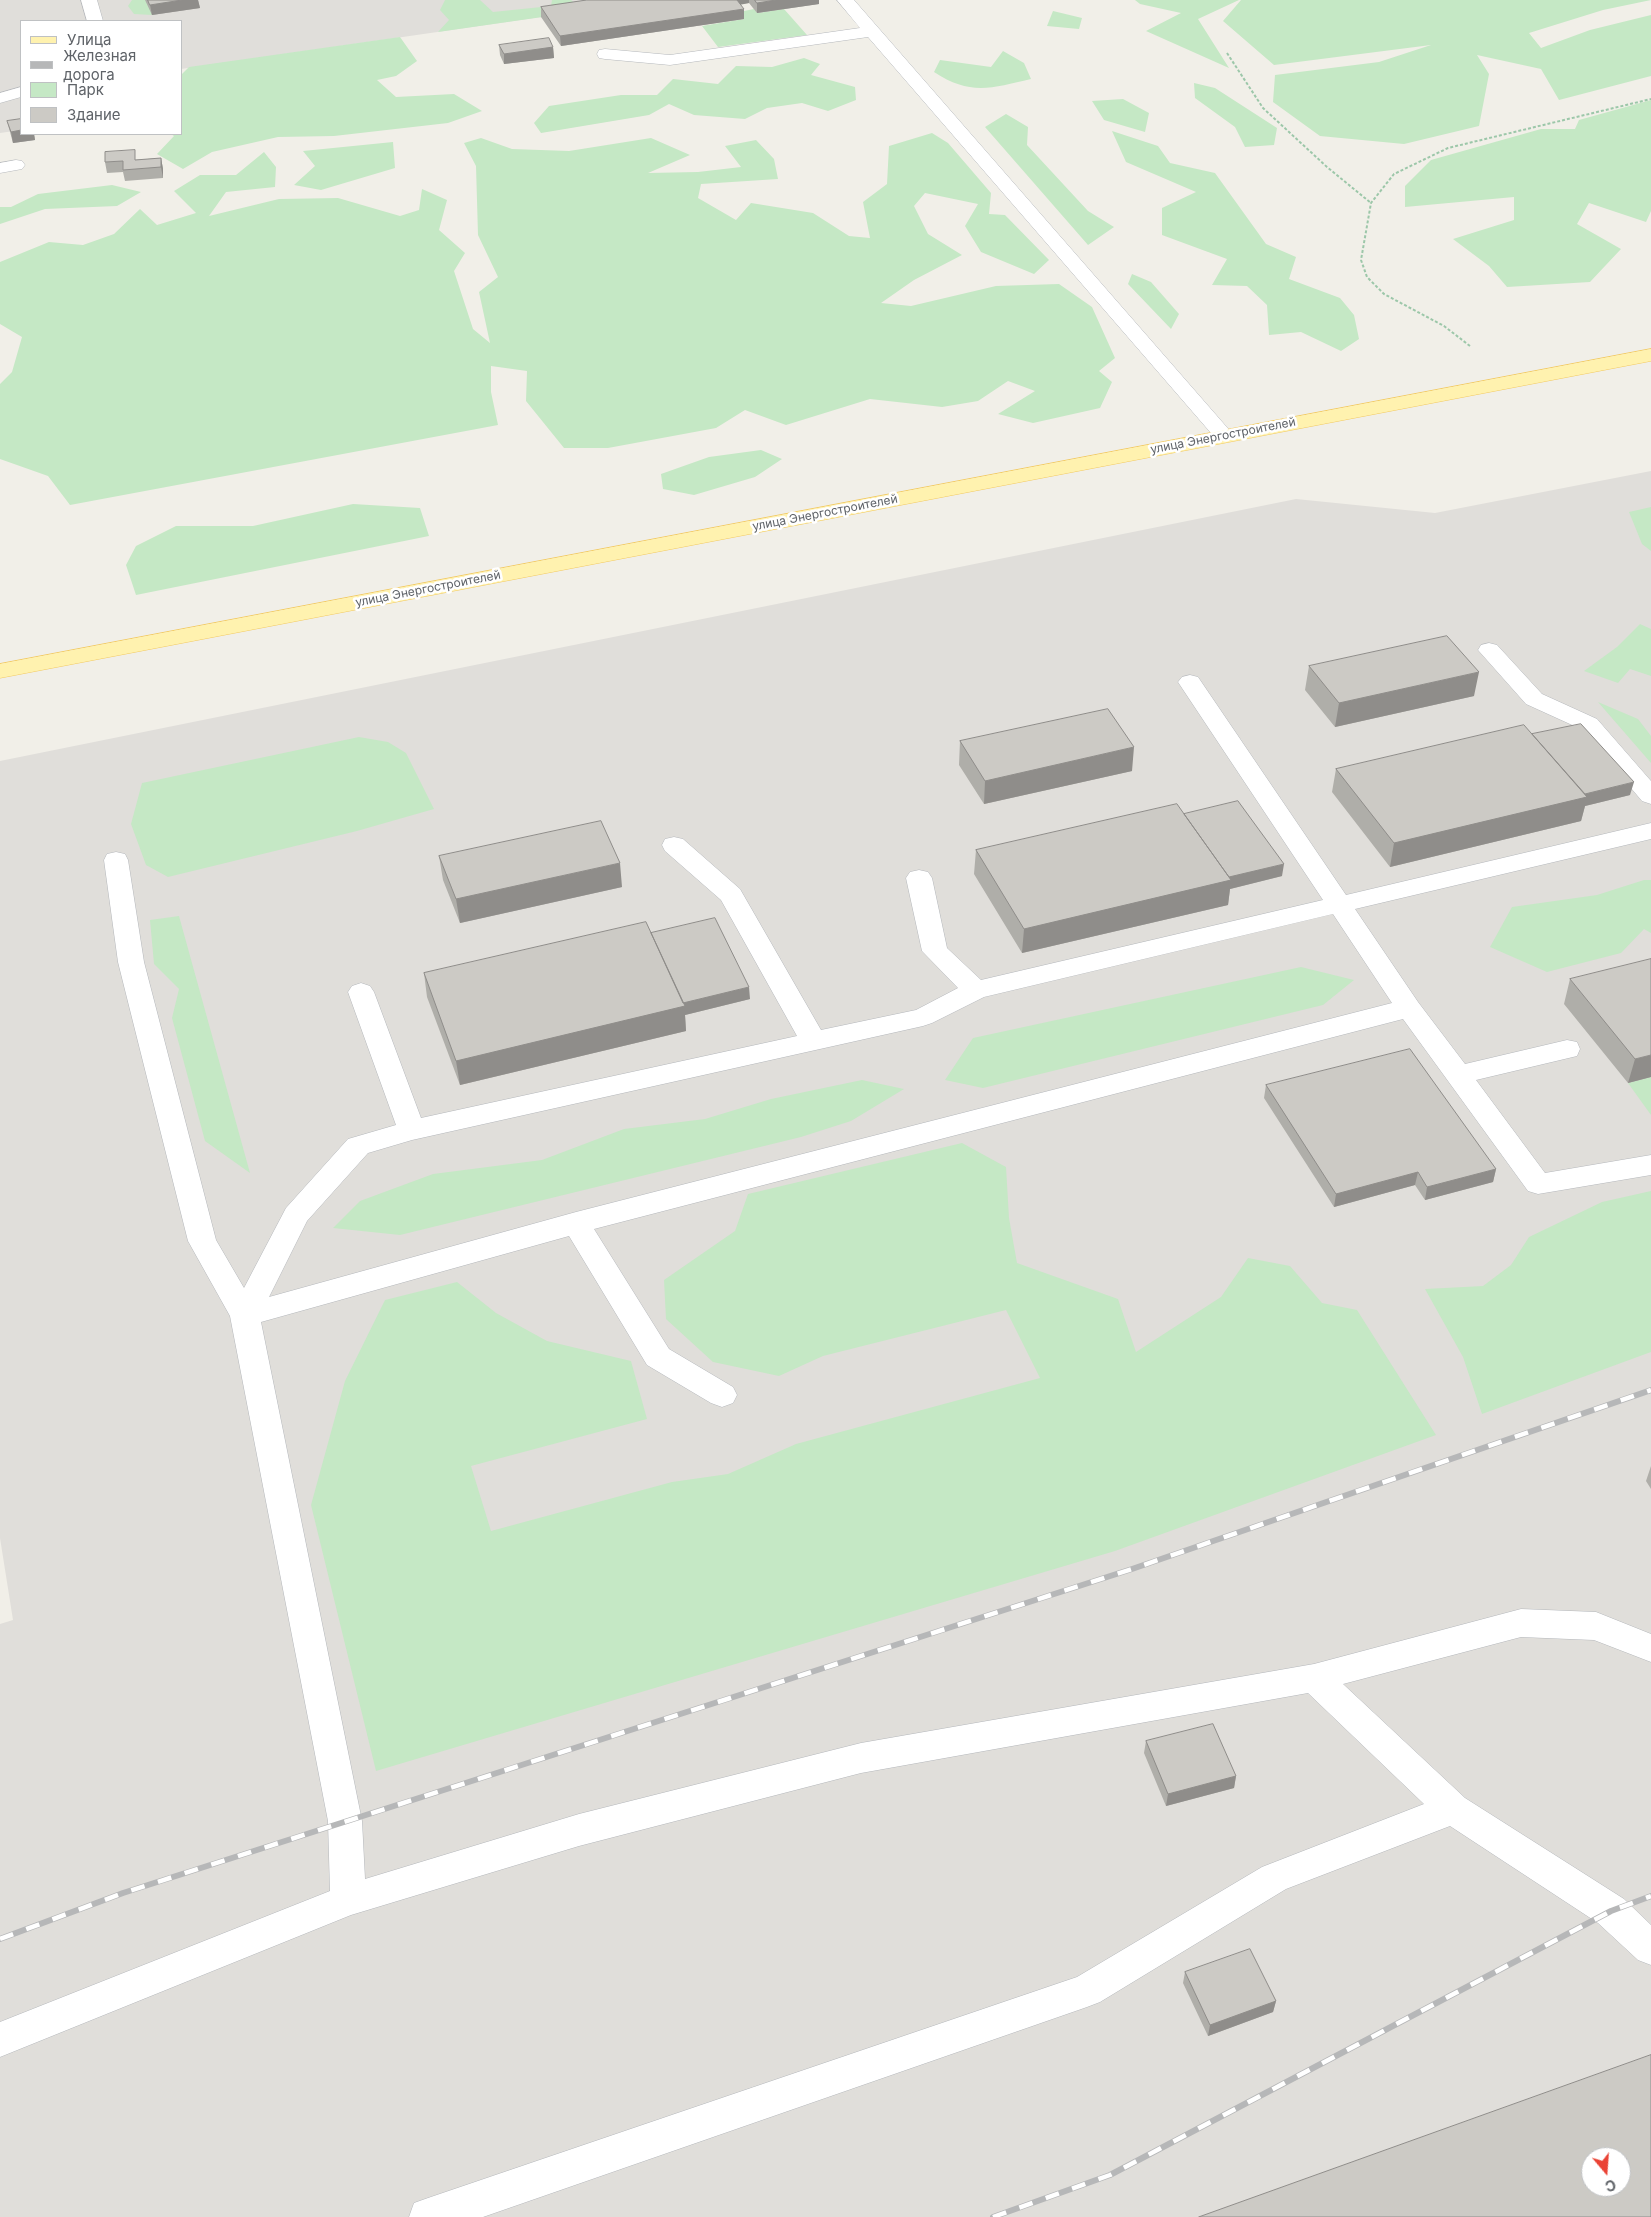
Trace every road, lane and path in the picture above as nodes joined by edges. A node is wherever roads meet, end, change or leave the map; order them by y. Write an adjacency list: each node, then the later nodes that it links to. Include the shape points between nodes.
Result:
1 (88, 0): 3 (lane)
2 (845, 0): 4 (lane)
3 (95, 20)
4 (872, 31): 6 (lane, via 670,60); 13 (lane)
5 (1227, 53): 10 (path, via 1263,108)
6 (605, 54)
7 (20, 92): 8 (lane)
8 (0, 98)
9 (1651, 99): 10 (path, via 1448,148 1394,174)
10 (1371, 203): 12 (path, via 1361,260 1367,276 1384,294 1444,326)
11 (1651, 355): 12 (main road, улица Энергостроителей)
12 (1510, 382): 13 (main road, улица Энергостроителей)
13 (1224, 436): 15 (main road, улица Энергостроителей)
14 (1489, 650): 17 (lane, via 1534,699 1589,724)
15 (0, 671)
16 (1190, 682): 22 (lane)
17 (1651, 796)
18 (1651, 831): 22 (lane)
19 (674, 845): 26 (lane, via 730,895)
20 (116, 860): 32 (lane, via 131,962 202,1241)
21 (919, 878): 23 (lane, via 935,952)
22 (1340, 904): 23 (lane); 25 (lane)
23 (976, 990): 26 (lane, via 923,1017)
24 (361, 992): 29 (lane)
25 (1409, 1008): 28 (lane); 31 (lane)
26 (814, 1042): 29 (lane)
27 (1567, 1049): 28 (lane)
28 (1458, 1075): 30 (lane, via 1538,1184)
29 (412, 1130): 32 (lane, via 358,1146 352,1152 296,1215)
30 (1651, 1165)
31 (576, 1224): 32 (lane); 33 (lane, via 658,1357)
32 (245, 1315): 37 (lane, via 345,1821)
33 (722, 1395)
34 (1651, 1648): 35 (lane, via 1596,1626 1521,1623)
35 (1314, 1678): 36 (lane); 37 (lane, via 861,1758 579,1830)
36 (1453, 1808): 38 (lane, via 1611,1911); 40 (lane, via 1274,1878 1087,1990)
37 (348, 1900): 39 (lane)
38 (1651, 1948)
39 (0, 2040)
40 (428, 2217)

